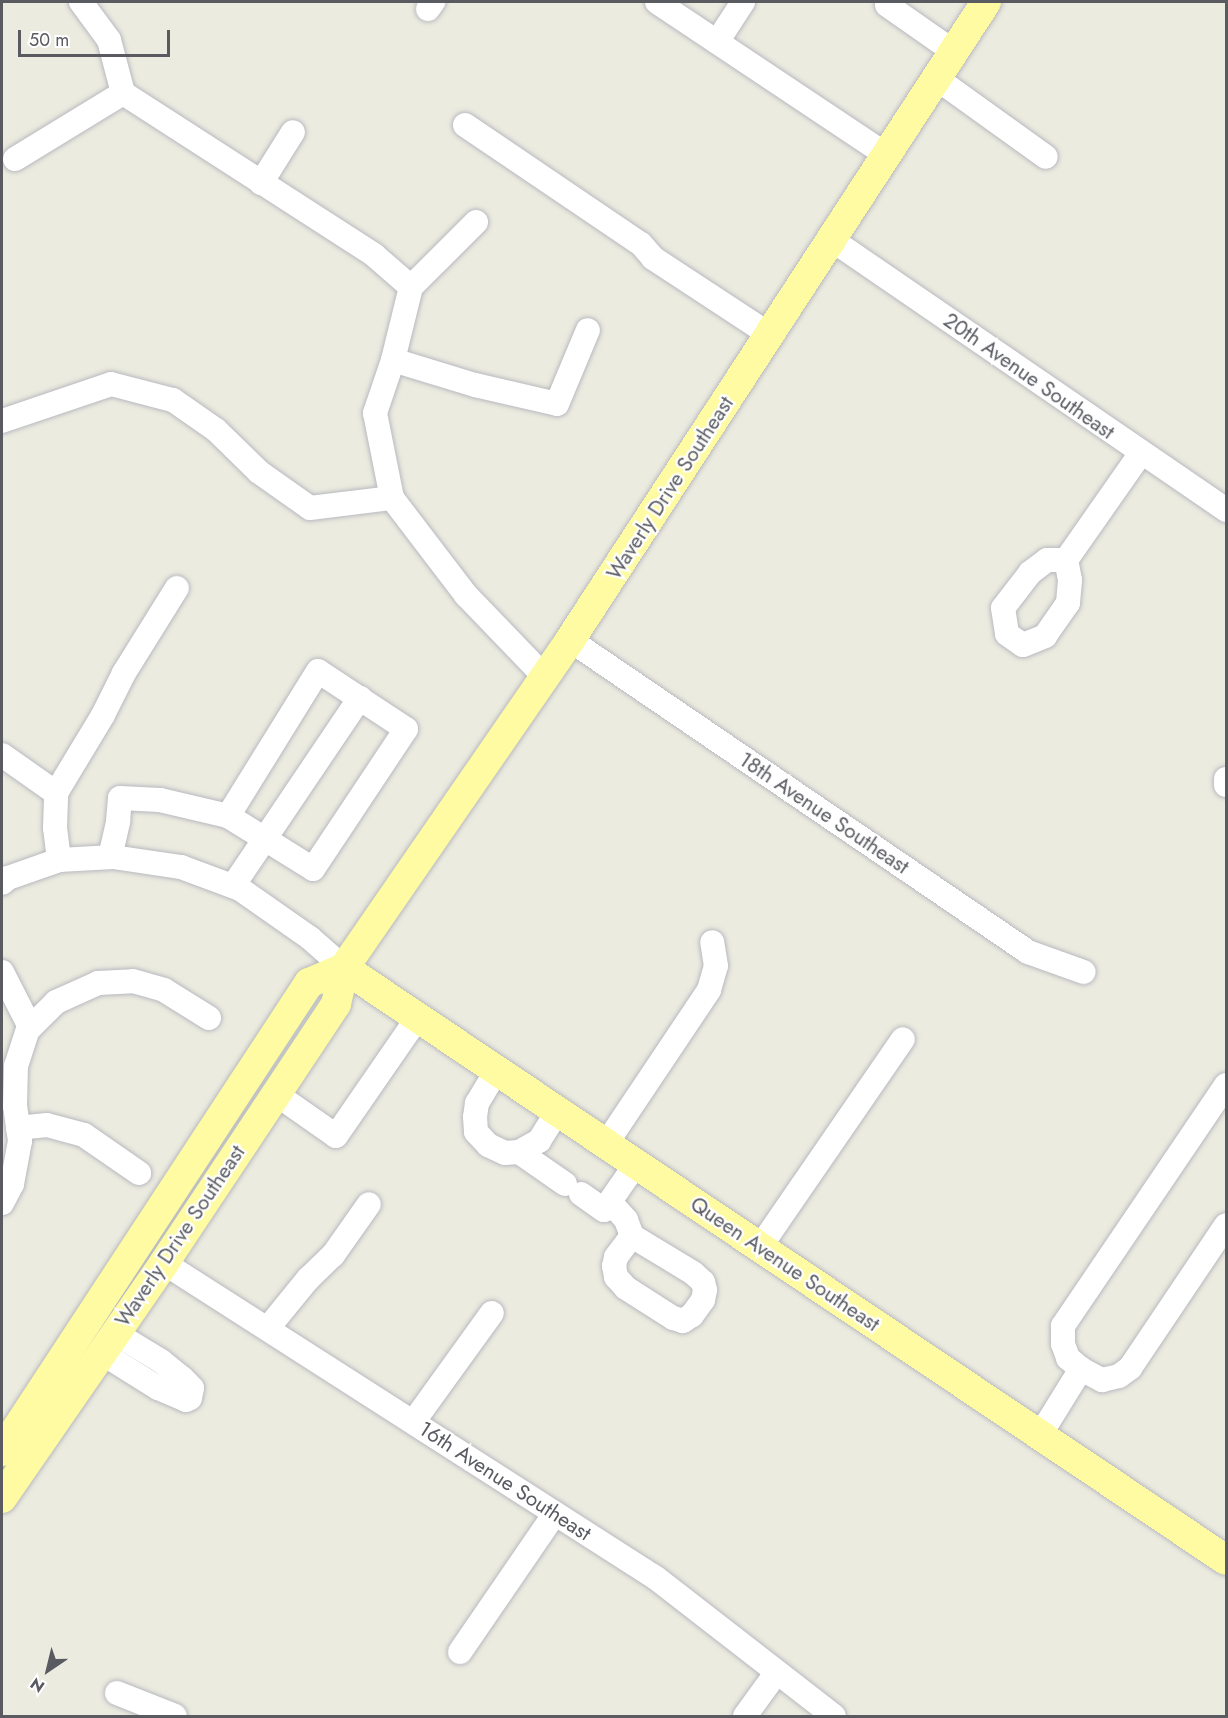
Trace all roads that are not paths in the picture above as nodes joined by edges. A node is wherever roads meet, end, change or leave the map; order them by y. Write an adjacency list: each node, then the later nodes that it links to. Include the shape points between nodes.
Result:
1 (81, 2): 9 (street, via 109,40)
2 (657, 2): 6 (street)
3 (743, 2): 6 (street)
4 (986, 2): 7 (main road, Waverly Drive Southeast)
5 (887, 5): 7 (street)
6 (717, 42): 12 (street)
7 (954, 52): 8 (main road, Waverly Drive Southeast)
8 (936, 78): 12 (main road, Waverly Drive Southeast); 13 (street)
9 (123, 93): 14 (street); 15 (street)
10 (465, 125): 20 (street)
11 (294, 132): 15 (street)
12 (888, 156): 17 (main road, Waverly Drive Southeast)
13 (1046, 157)
14 (15, 159)
15 (261, 183): 18 (street, via 374,255)
16 (476, 222): 18 (street)
17 (832, 240): 20 (main road, Waverly Drive Southeast); 23 (street, 20th Avenue Southeast)
18 (411, 287): 21 (street)
19 (588, 330): 21 (street, via 556,404)
20 (770, 335): 28 (main road, Waverly Drive Southeast)
21 (393, 360): 24 (street, via 375,413)
22 (2, 421): 24 (street, via 111,384 172,400 216,430 259,472 310,508)
23 (1141, 453): 25 (street, 20th Avenue Southeast); 26 (street)
24 (392, 498): 29 (street, via 466,595)
25 (1223, 501)
26 (1066, 560)
27 (177, 588): 34 (street)
28 (570, 640): 29 (main road, Waverly Drive Southeast); 44 (street, 18th Avenue Southeast, via 1028,952)
29 (543, 675): 42 (main road, Waverly Drive Southeast)
30 (360, 698): 35 (street, via 318,671); 36 (street); 36 (street, via 406,729 313,869)
31 (2, 755): 34 (street)
32 (1227, 779): 33 (street)
33 (1227, 785)
34 (56, 793): 38 (street)
35 (228, 816): 36 (street); 37 (street, via 160,800 120,798)
36 (265, 840): 40 (street)
37 (110, 857): 38 (street); 40 (street, via 181,867)
38 (59, 860): 39 (street)
39 (2, 883)
40 (233, 886): 42 (street, via 310,938)
41 (712, 942): 54 (street, via 716,966 709,990)
42 (344, 968): 45 (main road, Queen Avenue Southeast); 51 (main road, Waverly Drive Southeast, via 336,1004); 70 (main road, Waverly Drive Southeast, via 309,983)
43 (2, 972): 47 (street)
44 (1084, 972)
45 (418, 1017): 49 (main road, Queen Avenue Southeast); 51 (street, via 336,1136)
46 (210, 1018): 47 (street, via 164,990 132,981 98,982 56,1002)
47 (30, 1027): 53 (street, via 16,1066)
48 (903, 1039): 63 (street)
49 (497, 1070): 52 (main road, Queen Avenue Southeast); 55 (street, via 477,1103 476,1132 488,1145 505,1153)
50 (1227, 1085): 67 (street, via 1063,1326 1068,1358)
51 (276, 1094): 64 (main road, Waverly Drive Southeast)
52 (558, 1111): 54 (main road, Queen Avenue Southeast); 55 (street, via 539,1141)
53 (18, 1128): 57 (street, via 47,1125 84,1135); 59 (street, via 20,1141 12,1184)
54 (606, 1144): 56 (main road, Queen Avenue Southeast)
55 (519, 1152): 58 (street, via 604,1210)
56 (636, 1164): 58 (street); 63 (main road, Queen Avenue Southeast)
57 (139, 1173)
58 (610, 1202): 62 (street, via 626,1220)
59 (2, 1203)
60 (369, 1204): 66 (street, via 333,1255 308,1278)
61 (1227, 1225): 67 (street, via 1130,1368 1119,1376 1102,1380)
62 (632, 1236)
63 (760, 1246): 69 (main road, Queen Avenue Southeast)
64 (164, 1263): 66 (street, 16th Avenue Southeast); 71 (main road, Waverly Drive Southeast)
65 (492, 1313): 68 (street)
66 (268, 1328): 68 (street, 16th Avenue Southeast)
67 (1081, 1369): 69 (street)
68 (414, 1421): 72 (street, 16th Avenue Southeast)
69 (1041, 1435): 73 (main road, Queen Avenue Southeast)
70 (2, 1451)
71 (2, 1498)
72 (555, 1513): 74 (street); 75 (street, 16th Avenue Southeast, via 676,1592)
73 (1227, 1560)
74 (460, 1652)
75 (777, 1672): 78 (street); 79 (street, 16th Avenue Southeast)
76 (117, 1693): 77 (street)
77 (175, 1716)
78 (745, 1716)
79 (834, 1716)

